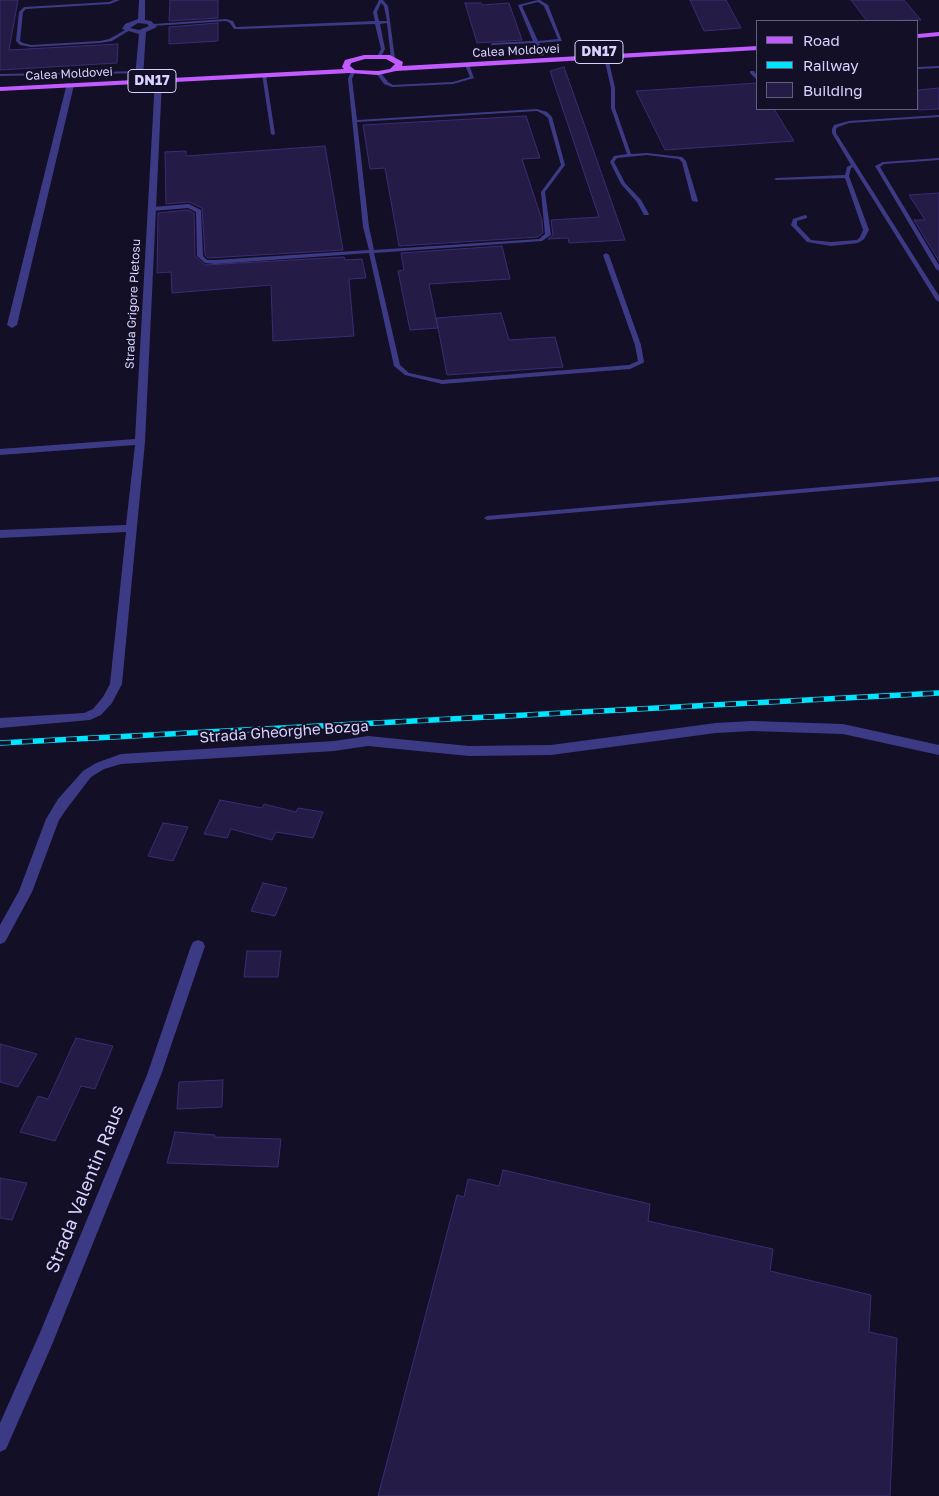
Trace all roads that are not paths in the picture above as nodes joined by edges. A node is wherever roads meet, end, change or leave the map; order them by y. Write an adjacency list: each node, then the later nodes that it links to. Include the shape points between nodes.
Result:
1 (118, 0): 8 (lane, via 25,8 21,12 18,41 31,46 100,42)
2 (142, 0): 4 (street)
3 (381, 0): 5 (lane, via 375,12); 6 (lane, via 386,6)
4 (141, 21): 7 (street); 8 (street, via 126,25)
5 (377, 22): 6 (lane); 7 (lane, via 241,28 235,28 226,20); 19 (lane, via 383,50)
6 (389, 22): 22 (lane)
7 (153, 25): 9 (street)
8 (128, 30): 9 (street)
9 (143, 32): 30 (street)
10 (939, 34): 11 (main road)
11 (919, 36)
12 (919, 41): 13 (main road)
13 (939, 41)
14 (536, 42): 14 (lane, via 520,5 524,2 546,4 561,38); 15 (lane); 18 (lane)
15 (493, 44)
16 (756, 44): 18 (main road, Calea Moldovei / DN17)
17 (756, 48): 20 (main road, Calea Moldovei / DN17)
18 (542, 55): 22 (main road, Calea Moldovei / DN17)
19 (379, 57): 21 (main road, Calea Moldovei); 22 (main road, Calea Moldovei)
20 (606, 57): 23 (main road, Calea Moldovei / DN17); 40 (lane, via 613,88 613,108)
21 (348, 62): 26 (main road, via 346,67); 30 (main road, Calea Moldovei / DN17, via 304,68)
22 (396, 63): 23 (main road, Calea Moldovei / DN17); 28 (main road, Calea Moldovei)
23 (467, 65): 28 (lane, via 472,78 453,83 392,86)
24 (939, 67): 25 (lane)
25 (919, 68)
26 (351, 71): 28 (main road, Calea Moldovei); 31 (main road, Calea Moldovei / DN17); 38 (lane)
27 (752, 72): 32 (lane)
28 (378, 73)
29 (0, 75): 30 (lane)
30 (140, 75): 34 (main road, Calea Moldovei / DN17)
31 (264, 75): 33 (main road, Calea Moldovei / DN17); 39 (lane)
32 (756, 77)
33 (158, 81): 35 (main road, Calea Moldovei / DN17); 46 (street, Strada Grigore Pletosu)
34 (0, 85)
35 (70, 86): 36 (main road, Calea Moldovei / DN17); 53 (street)
36 (0, 89)
37 (939, 116): 42 (lane, via 848,122 836,126 834,133)
38 (355, 121): 49 (lane); 49 (lane, via 537,110 550,117 562,165 543,192 548,235 540,240)
39 (273, 134)
40 (629, 154): 45 (lane, via 680,158); 47 (lane, via 616,157 612,162 623,184)
41 (939, 159): 51 (lane, via 883,162 876,166)
42 (855, 165): 43 (lane, via 849,167); 52 (lane)
43 (847, 176): 44 (lane); 48 (lane, via 866,230 862,238 832,244 809,241 794,225 795,220)
44 (776, 179)
45 (695, 201)
46 (152, 209): 49 (lane, via 189,206 199,211 200,256 205,261); 54 (street, Strada Grigore Pletosu)
47 (646, 214)
48 (805, 217)
49 (371, 252): 50 (lane, via 397,366 421,379 442,382 630,367 641,362 638,344)
50 (606, 255)
51 (939, 269)
52 (939, 300)
53 (12, 325)
54 (140, 442): 55 (street); 58 (street, Strada Grigore Pletosu)
55 (0, 452)
56 (939, 479): 57 (lane)
57 (487, 518)
58 (131, 528): 59 (street); 60 (street, Strada Grigore Pletosu, via 116,684 108,700 97,712 76,719)
59 (0, 534)
60 (0, 723)
61 (939, 750): 62 (street, Strada Gheorghe Bozga, via 843,729 752,726 551,750 512,752 368,741 334,746 121,759 87,774 63,803 53,819 25,892)
62 (0, 938)
63 (198, 946): 64 (street, Strada Valentin Raus, via 154,1075)
64 (0, 1443)

